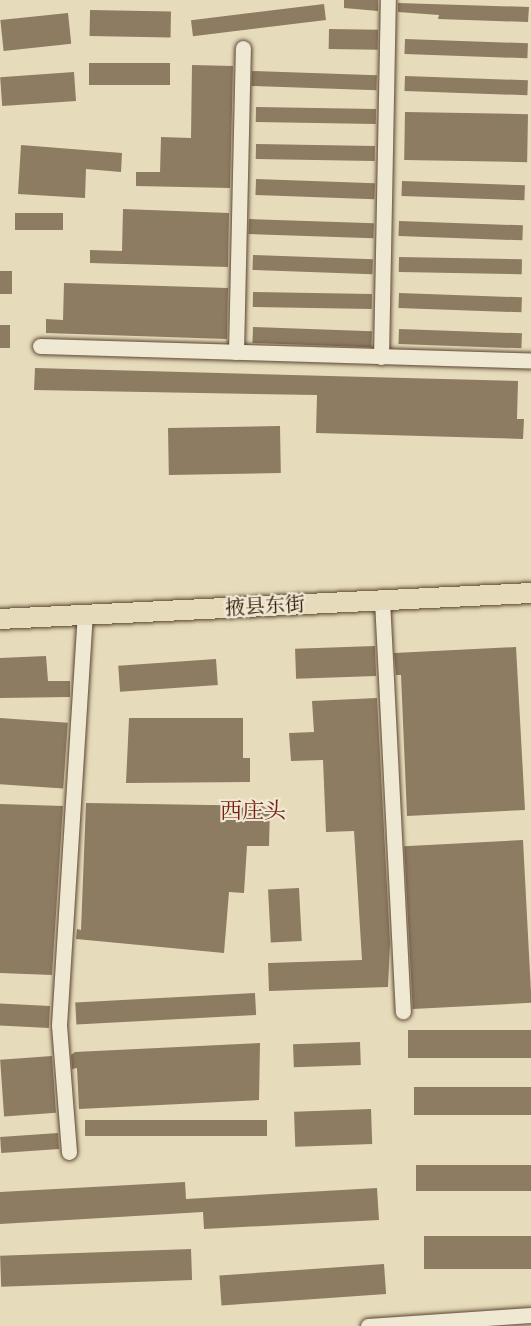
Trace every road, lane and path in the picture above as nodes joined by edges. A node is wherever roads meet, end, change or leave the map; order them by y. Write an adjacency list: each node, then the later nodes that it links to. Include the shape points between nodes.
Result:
1 (388, 0): 5 (street)
2 (243, 48): 4 (street)
3 (40, 346): 4 (street)
4 (236, 352): 5 (street)
5 (381, 357): 6 (street)
6 (531, 361)
7 (531, 593): 8 (main road, 掖县东街)
8 (382, 600): 9 (main road, 掖县东街); 11 (street)
9 (85, 615): 10 (main road, 掖县东街); 12 (street, via 59,1025)
10 (0, 619)
11 (403, 1011)
12 (69, 1152)
13 (531, 1315): 14 (street)
14 (368, 1326)

